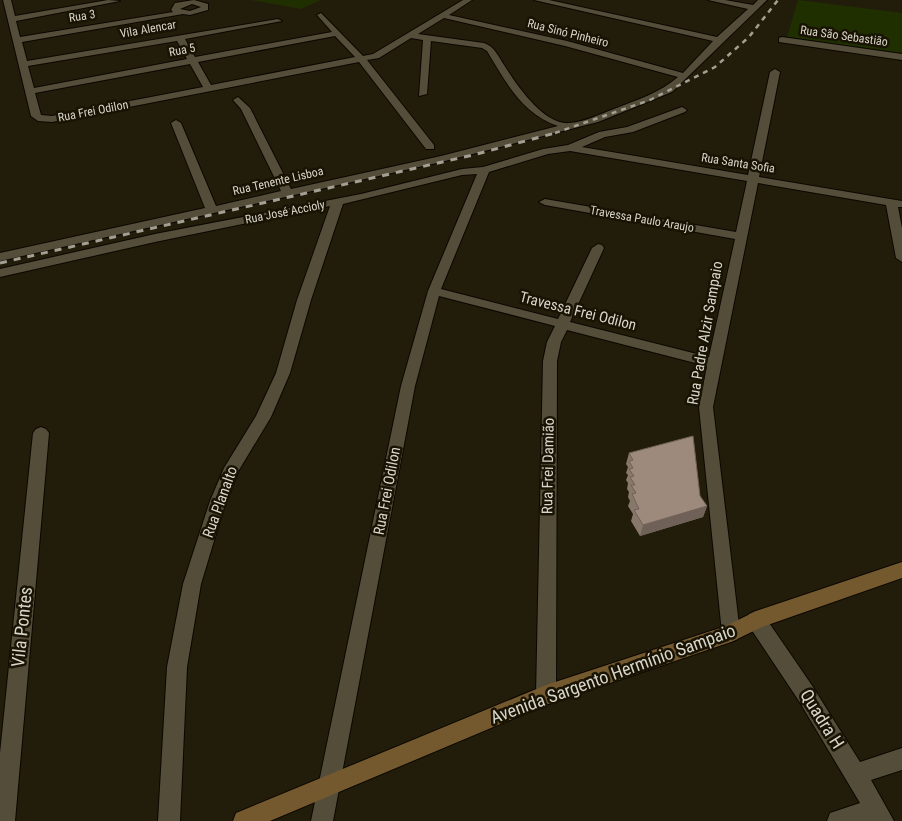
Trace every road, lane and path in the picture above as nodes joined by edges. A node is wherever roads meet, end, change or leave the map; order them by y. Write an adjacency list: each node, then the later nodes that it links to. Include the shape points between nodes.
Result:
1 (7, 0): 12 (street, Rua Frei Odilon)
2 (468, 0): 11 (street, Rua Frei Odilon)
3 (538, 0): 19 (street)
4 (712, 0): 8 (street)
5 (763, 0): 8 (street)
6 (112, 1): 7 (street); 12 (street)
7 (126, 1)
8 (755, 8): 19 (street)
9 (180, 13): 18 (street, Rua 3)
10 (321, 15): 14 (street)
11 (444, 16): 15 (street, Rua Frei Odilon); 26 (street, Rua Sinó Pinheiro, via 567,44)
12 (12, 19): 18 (street, Rua Frei Odilon)
13 (278, 21): 16 (street, Vila Alencar)
14 (338, 33): 22 (street); 23 (street, Rua 5)
15 (412, 36): 17 (street); 22 (street, Rua Frei Odilon, via 376,56)
16 (179, 37): 23 (street); 24 (street, Vila Alencar)
17 (427, 38): 29 (street); 33 (street, via 477,44 490,49 517,94)
18 (18, 40): 24 (street, Rua Frei Odilon)
19 (719, 40): 26 (street)
20 (782, 40): 21 (street, Rua São Sebastião)
21 (902, 58)
22 (361, 59): 27 (street, Rua Frei Odilon); 34 (street)
23 (191, 60): 27 (street); 28 (street, Rua 5)
24 (23, 64): 28 (street, Rua Frei Odilon)
25 (775, 72): 37 (street, Rua Padre Alzir Sampaio)
26 (685, 76): 33 (street, Rua Tenente Lisboa, via 658,95 595,120)
27 (208, 88): 28 (street, Rua Frei Odilon, via 52,119 36,116)
28 (30, 91)
29 (422, 94)
30 (238, 100): 38 (street)
31 (682, 110): 35 (street, via 629,130 603,134)
32 (176, 123): 42 (street)
33 (557, 126): 38 (street, Rua Tenente Lisboa, via 441,159)
34 (430, 147)
35 (570, 148): 36 (street, Rua José Accioly, via 547,151); 37 (street, Rua Santa Sofia, via 626,160)
36 (484, 170): 39 (street, Rua José Accioly, via 462,172); 48 (street, Rua Frei Odilon)
37 (752, 178): 41 (street, Rua Santa Sofia); 43 (street, Rua Padre Alzir Sampaio)
38 (287, 193): 42 (street, Rua Tenente Lisboa)
39 (338, 201): 47 (street, Rua José Accioly); 61 (street, Rua Planalto, via 283,373 263,417 232,468 192,584 177,666)
40 (545, 202): 43 (street, Travessa Paulo Araujo)
41 (897, 203): 46 (street)
42 (212, 210): 45 (street, Rua Tenente Lisboa)
43 (740, 236): 50 (street, Rua Padre Alzir Sampaio)
44 (598, 248): 49 (street, Rua Frei Damião)
45 (0, 257)
46 (902, 258)
47 (0, 273)
48 (434, 291): 49 (street, Travessa Frei Odilon); 58 (street, Rua Frei Odilon, via 408,386)
49 (564, 323): 50 (street, Travessa Frei Odilon); 55 (street, Rua Frei Damião, via 554,342 550,361)
50 (714, 362): 54 (street, Rua Padre Alzir Sampaio, via 706,407)
51 (41, 433): 60 (street, Vila Pontes)
52 (902, 570): 53 (main road, Avenida Sargento Hermínio Sampaio)
53 (756, 620): 54 (main road, Avenida Sargento Hermínio Sampaio); 57 (street, Quadra H, via 782,654)
54 (731, 633): 55 (main road, Avenida Sargento Hermínio Sampaio)
55 (546, 695): 58 (main road, Avenida Sargento Hermínio Sampaio)
56 (902, 759): 57 (street)
57 (856, 774): 59 (street, Quadra H)
58 (329, 786): 62 (main road, Avenida Sargento Hermínio Sampaio); 63 (street, Rua Frei Odilon)
59 (879, 815): 64 (street)
60 (4, 821)
61 (169, 821)
62 (244, 821)
63 (322, 821)
64 (838, 821)

